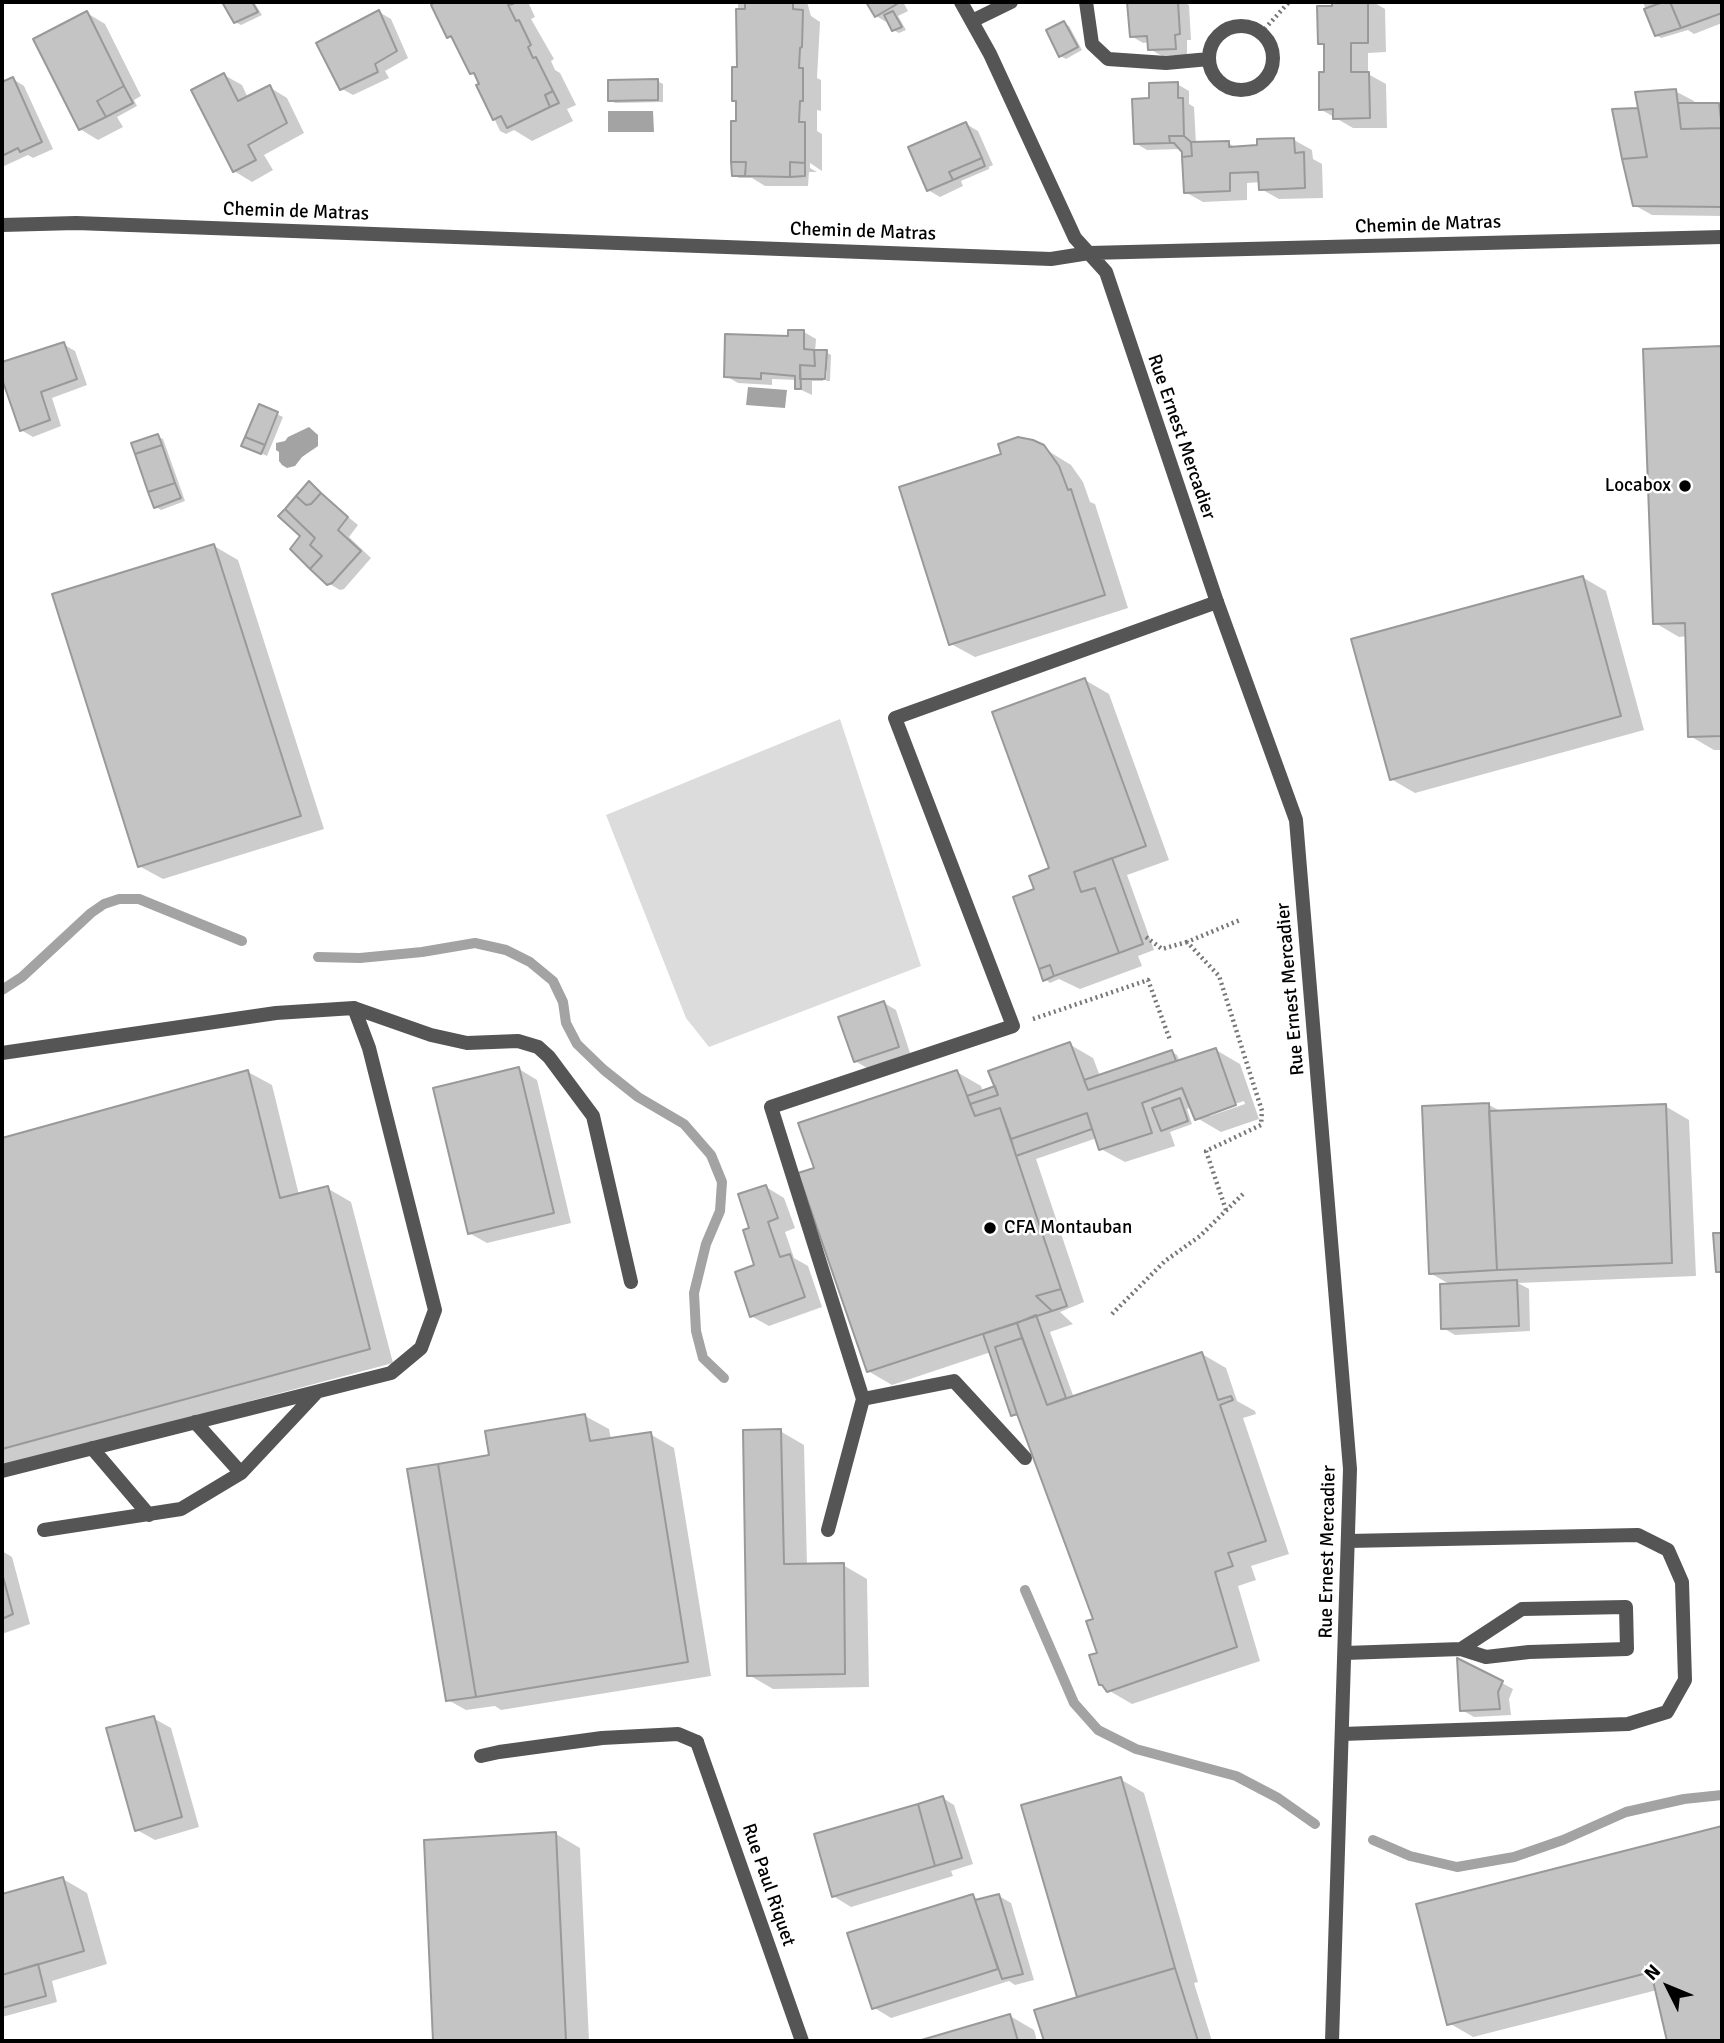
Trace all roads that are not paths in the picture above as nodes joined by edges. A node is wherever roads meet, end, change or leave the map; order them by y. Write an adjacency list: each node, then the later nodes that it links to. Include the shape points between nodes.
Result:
1 (961, 2): 4 (street, Rue Ernest Mercadier)
2 (1011, 2): 4 (street)
3 (1086, 2): 5 (street, via 1091,44 1108,59 1166,63)
4 (972, 21): 8 (street, Rue Ernest Mercadier, via 1075,238)
5 (1209, 59): 5 (street, via 1215,39 1231,27 1251,27 1272,49 1273,60 1265,80 1235,89 1217,79)
6 (2, 225): 8 (street, Chemin de Matras, via 90,223 1051,259)
7 (1722, 237): 8 (street, Chemin de Matras)
8 (1088, 253): 9 (street, Rue Ernest Mercadier, via 1106,272)
9 (1217, 602): 14 (street, via 895,718 1013,1026 771,1107); 23 (street, Rue Ernest Mercadier, via 1296,820 1349,1456)
10 (354, 1008): 11 (street, via 276,1013); 12 (street, via 467,1043 518,1041 538,1047 549,1057 593,1116); 13 (street, via 369,1048 435,1310 421,1348 391,1373)
11 (2, 1053)
12 (631, 1282)
13 (318, 1391): 15 (street); 19 (street)
14 (863, 1399): 17 (street, via 954,1381); 22 (street)
15 (195, 1422): 16 (street); 19 (street)
16 (92, 1448): 18 (street); 20 (street)
17 (1025, 1458)
18 (2, 1471)
19 (241, 1473): 20 (street, via 181,1509)
20 (149, 1515): 21 (street)
21 (44, 1530)
22 (828, 1530)
23 (1348, 1541): 25 (street, Rue Ernest Mercadier); 26 (street, via 1638,1535 1668,1550 1682,1582 1685,1680 1667,1712 1628,1724)
24 (1461, 1649): 24 (street, via 1486,1657 1627,1649 1626,1607 1522,1609); 25 (street)
25 (1345, 1653): 26 (street, Rue Ernest Mercadier)
26 (1342, 1734): 29 (street, Rue Ernest Mercadier)
27 (481, 1756): 28 (street, Rue Paul Riquet, via 602,1738 678,1734 697,1742)
28 (802, 2041)
29 (1332, 2041)

